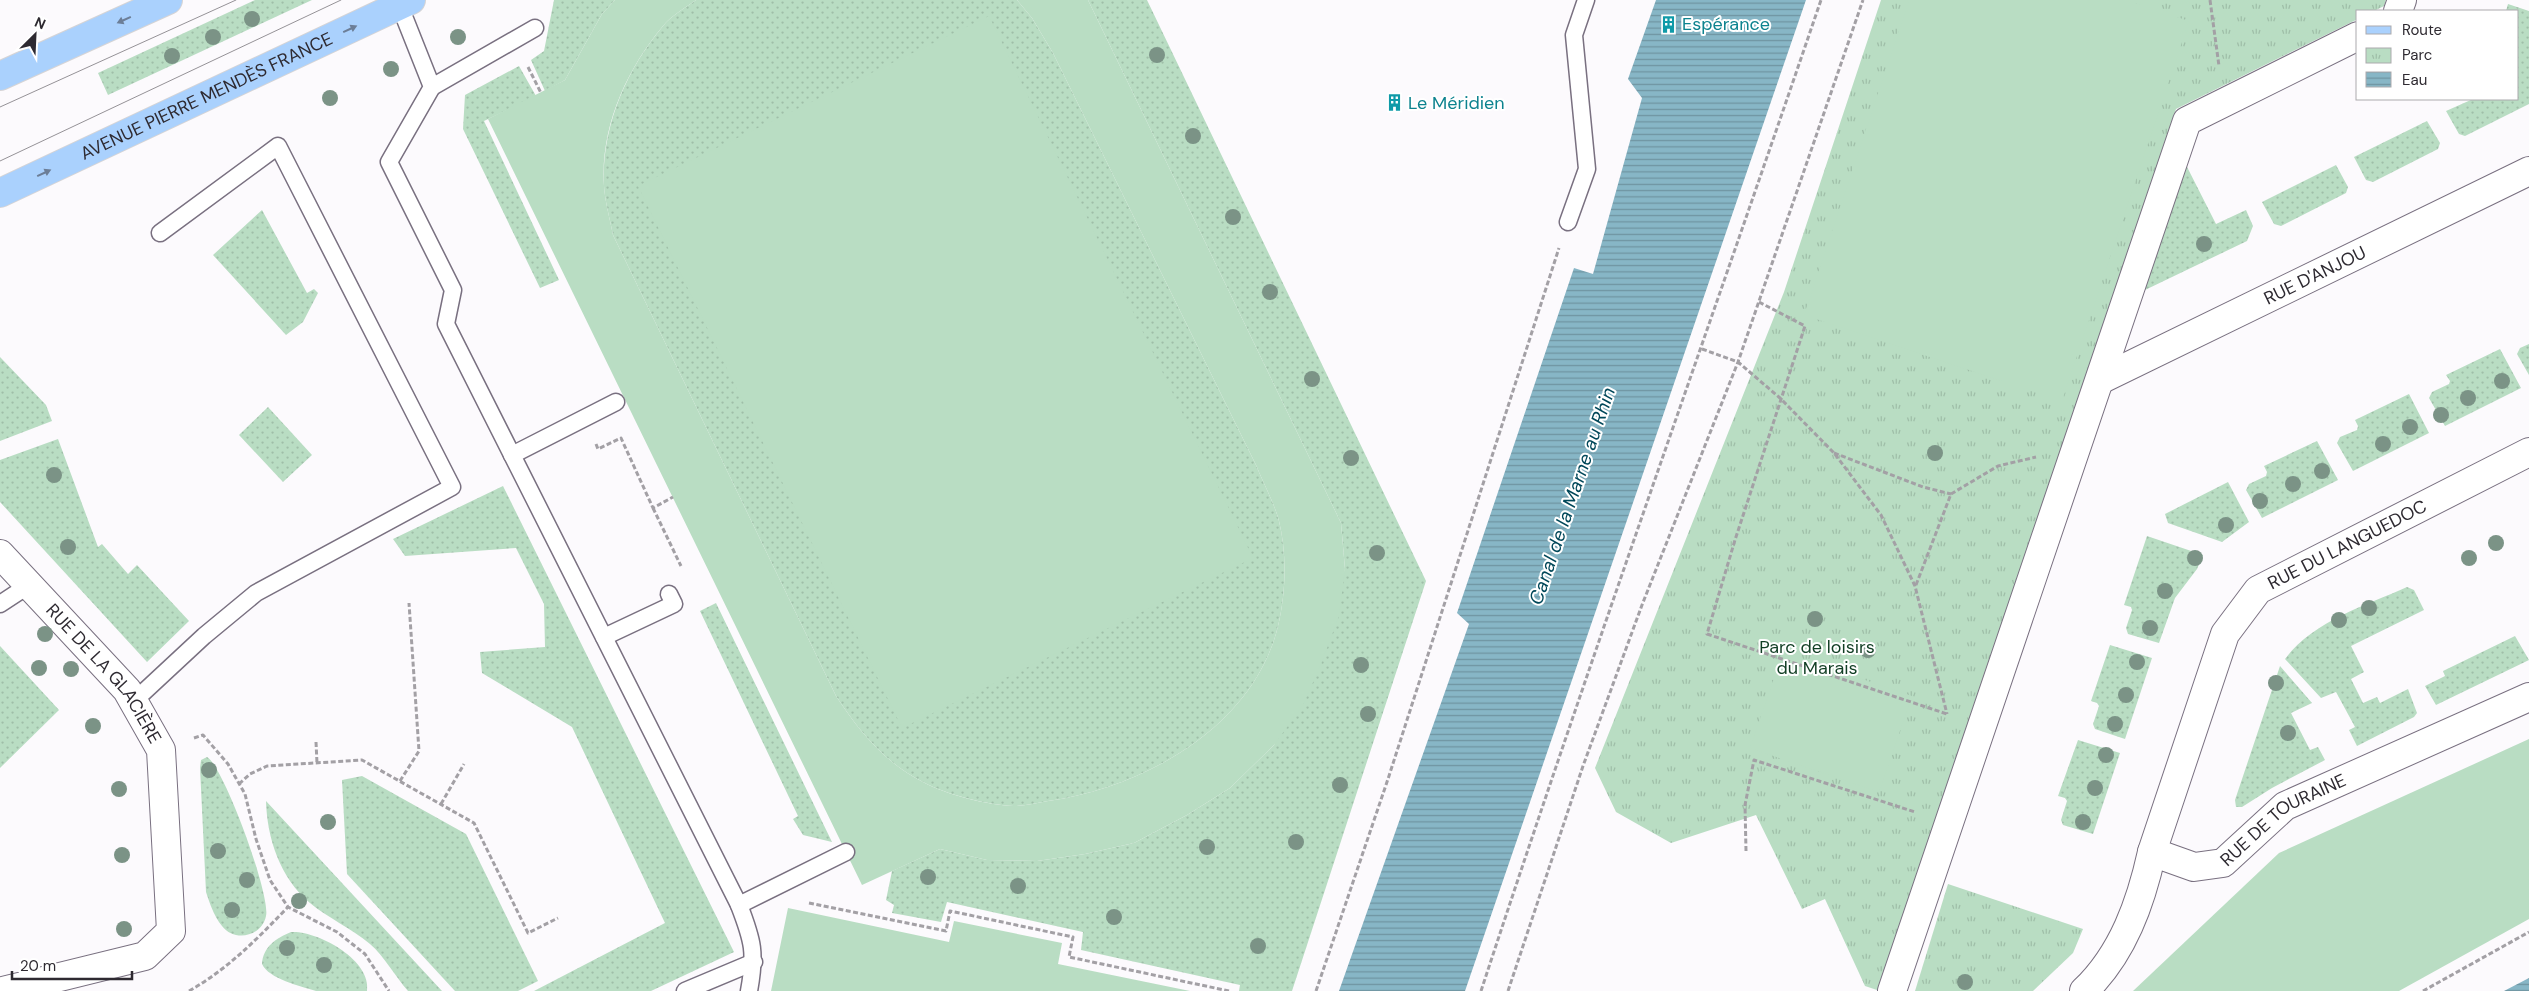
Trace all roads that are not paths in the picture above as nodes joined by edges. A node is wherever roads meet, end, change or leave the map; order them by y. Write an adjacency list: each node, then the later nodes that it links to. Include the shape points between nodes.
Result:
1 (168, 0): 6 (main road, one-way to 6)
2 (1586, 0): 10 (lane, via 1574,35 1587,169)
3 (408, 9): 7 (lane); 9 (main road, AVENUE PIERRE MENDÈS FRANCE, one-way to 3)
4 (535, 28): 7 (lane)
5 (2356, 37): 12 (street, via 2187,121)
6 (0, 76)
7 (432, 87): 15 (lane, via 390,162 453,290 446,324)
8 (2529, 171): 12 (street, RUE D'ANJOU)
9 (0, 193)
10 (1568, 222)
11 (160, 233): 22 (lane, via 278,146 452,487 256,593)
12 (2100, 380): 30 (street)
13 (616, 402): 15 (lane)
14 (2529, 452): 24 (street, RUE DU LANGUEDOC, via 2258,590 2225,634)
15 (512, 455): 20 (lane)
16 (0, 554): 17 (street, RUE DE LA GLACIÈRE)
17 (29, 585): 19 (lane); 22 (street, RUE DE LA GLACIÈRE, via 127,690)
18 (669, 594): 20 (lane, via 674,604)
19 (0, 604)
20 (604, 637): 25 (lane)
21 (2529, 697): 24 (street, RUE DE TOURAINE, via 2285,806 2223,863 2194,867)
22 (133, 702): 27 (street, RUE DE LA GLACIÈRE, via 161,750 171,931 145,956)
23 (846, 852): 25 (lane)
24 (2152, 852): 31 (street, via 2145,884 2130,924 2099,977)
25 (740, 905): 26 (lane, via 752,938)
26 (754, 962): 28 (lane); 29 (lane)
27 (3, 991)
28 (685, 991)
29 (749, 991)
30 (1892, 991)
31 (2084, 991)

